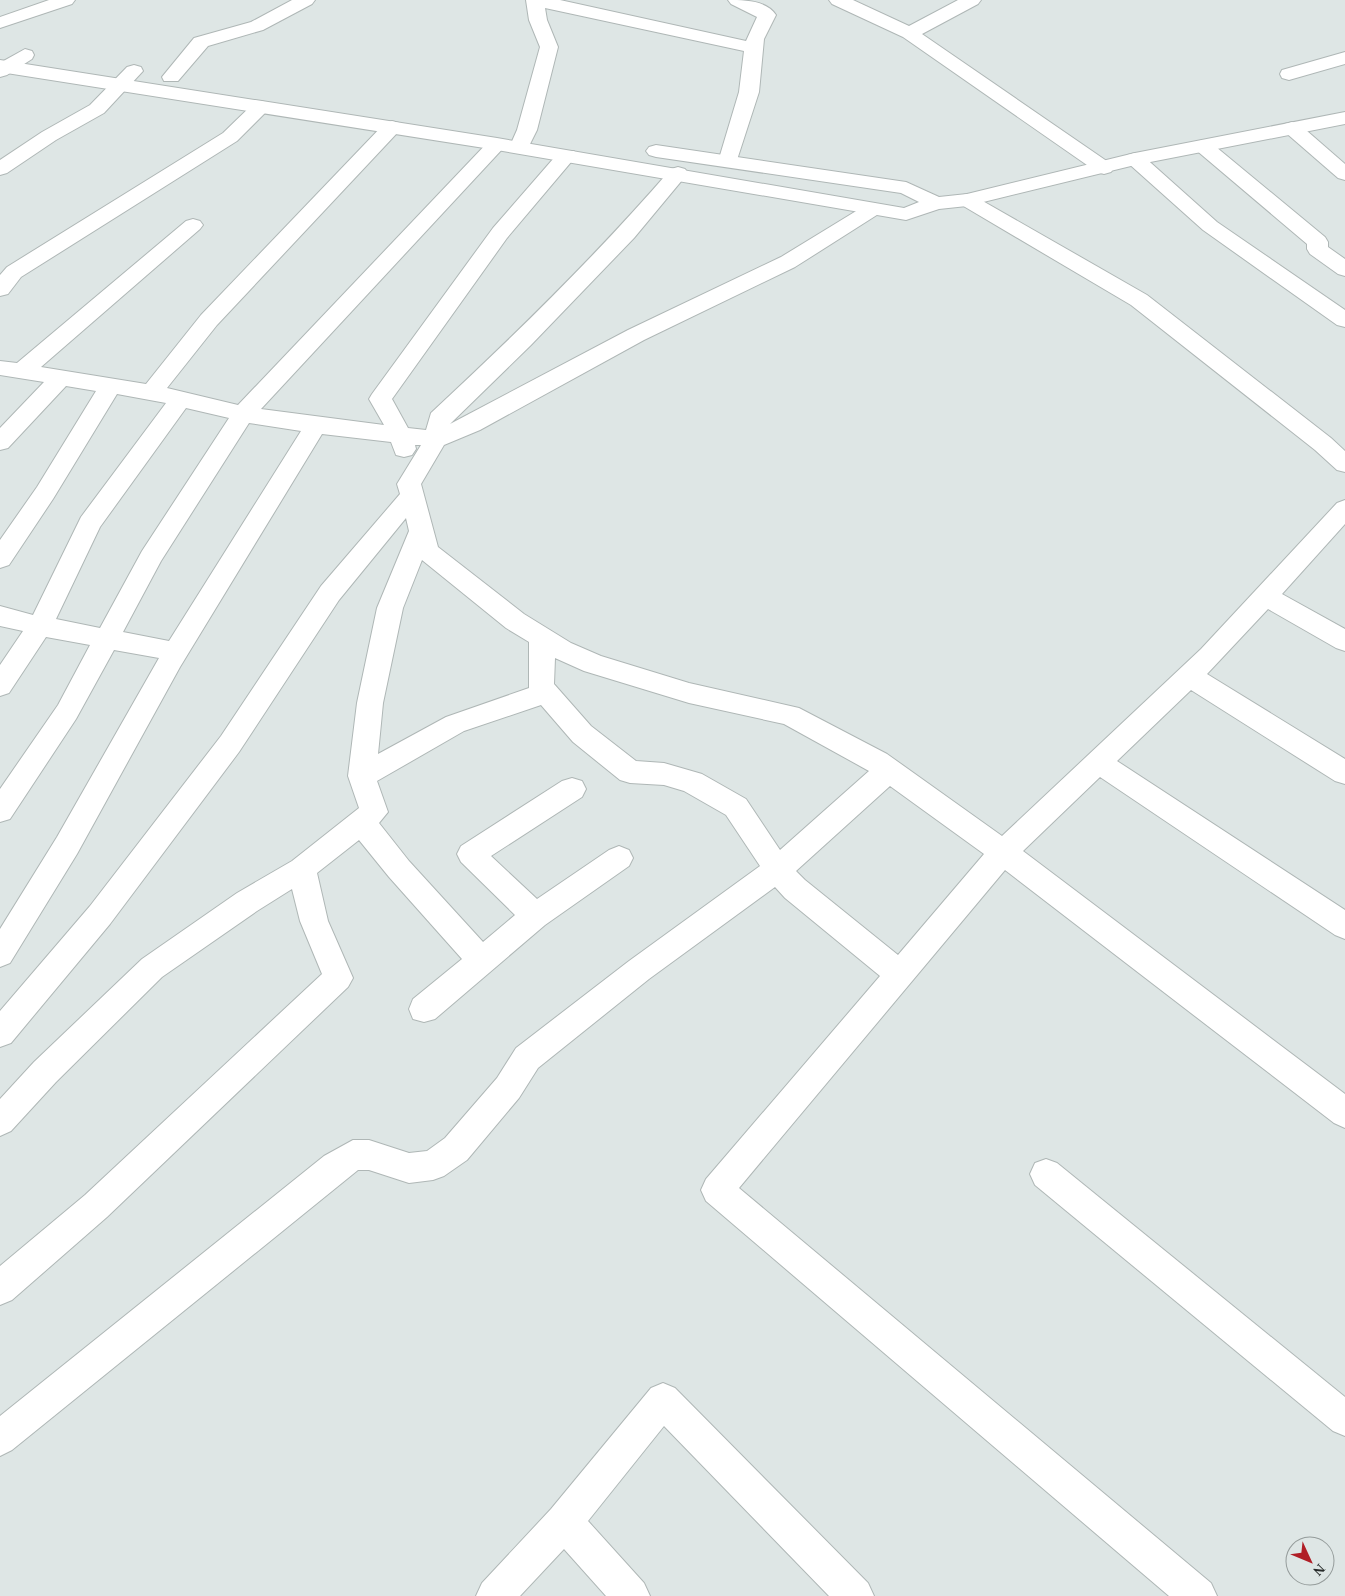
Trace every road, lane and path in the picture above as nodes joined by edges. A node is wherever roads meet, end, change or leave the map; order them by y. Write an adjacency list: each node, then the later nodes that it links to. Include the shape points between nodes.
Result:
1 (66, 0): 7 (street)
2 (306, 0): 14 (street, via 257,26 201,42)
3 (535, 0): 9 (street); 21 (street, via 548,47)
4 (737, 0): 9 (street, via 767,16)
5 (838, 0): 8 (street)
6 (972, 0): 8 (street)
7 (0, 23)
8 (909, 33): 28 (street)
9 (754, 48): 27 (street, via 749,92)
10 (1345, 58): 13 (street)
11 (2, 64): 12 (street, via 25,55); 15 (street)
12 (134, 71): 14 (street); 15 (street)
13 (1289, 74)
14 (171, 77): 21 (street)
15 (120, 85): 16 (street); 29 (street, via 97,109)
16 (261, 107): 18 (street); 37 (street, via 230,137 14,272)
17 (1345, 118): 19 (street)
18 (392, 128): 23 (street); 43 (street, via 209,320)
19 (1292, 128): 24 (street); 31 (street)
20 (547, 133): 21 (street)
21 (523, 139): 22 (street); 23 (street)
22 (569, 143): 30 (street); 47 (street, via 380,399)
23 (497, 144): 45 (street)
24 (1203, 146): 26 (street); 36 (street, via 1318,242 1317,249)
25 (642, 148): 27 (street)
26 (1135, 158): 28 (street); 38 (street, via 1210,226)
27 (728, 162): 33 (street, via 906,188)
28 (1104, 168): 32 (street)
29 (0, 169)
30 (678, 173): 34 (street); 48 (street, via 627,233 523,340 439,419)
31 (1345, 174)
32 (967, 200): 33 (street); 50 (street, via 1139,300)
33 (936, 203): 34 (street, via 906,214)
34 (873, 208): 48 (street, via 788,262 636,335 472,424)
35 (193, 225): 40 (street)
36 (1345, 269)
37 (0, 289)
38 (1345, 320)
39 (0, 368): 40 (street)
40 (22, 371): 41 (street)
41 (62, 377): 42 (street); 49 (street)
42 (111, 385): 43 (street); 54 (street)
43 (152, 392): 44 (street)
44 (181, 399): 45 (street); 57 (street, via 90,523)
45 (243, 414): 46 (street); 58 (street, via 151,557)
46 (316, 425): 47 (street); 61 (street)
47 (401, 435): 48 (street); 51 (street)
48 (436, 439): 51 (street)
49 (0, 442)
50 (1345, 464)
51 (411, 489): 53 (street); 82 (street, via 330,593 230,744 106,908)
52 (1345, 509): 55 (street)
53 (422, 530): 59 (street, via 428,551 515,621); 68 (street, via 390,608 370,703)
54 (0, 559)
55 (1265, 596): 60 (street); 62 (street)
56 (0, 616): 57 (street)
57 (40, 626): 58 (street); 63 (street)
58 (107, 638): 61 (street); 70 (street, via 67,712)
59 (542, 638): 64 (street, via 541,687); 66 (street, via 593,664 689,693 790,715)
60 (1345, 641)
61 (177, 652): 78 (street, via 98,794 25,918)
62 (1189, 676): 65 (street); 67 (street)
63 (0, 686)
64 (546, 693): 68 (street, via 455,724); 75 (street, via 582,734 630,772 664,774 692,782 736,807)
65 (1098, 762): 72 (street); 77 (street)
66 (889, 770): 72 (street); 75 (street)
67 (1345, 773)
68 (362, 776): 71 (street, via 374,812)
69 (572, 789): 76 (street, via 471,854)
70 (1, 809)
71 (362, 822): 74 (street); 79 (street, via 399,869)
72 (1003, 852): 80 (street); 83 (street)
73 (619, 858): 76 (street)
74 (302, 870): 84 (street, via 247,902 152,968 45,1072); 86 (street, via 314,921 338,978 96,1206)
75 (778, 870): 80 (street, via 795,889); 88 (street, via 709,918 527,1058 508,1088 456,1149 433,1165 409,1168 369,1155 354,1156 335,1166)
76 (535, 916): 79 (street)
77 (1345, 926)
78 (0, 954)
79 (482, 961): 81 (street)
80 (899, 974): 93 (street, via 717,1190)
81 (424, 1009)
82 (0, 1034)
83 (1345, 1113)
84 (0, 1121)
85 (1046, 1174): 87 (street)
86 (0, 1288)
87 (1345, 1419)
88 (0, 1438)
89 (564, 1522): 90 (street); 91 (street); 92 (street, via 663,1400)
90 (495, 1596)
91 (631, 1596)
92 (855, 1596)
93 (1198, 1596)

